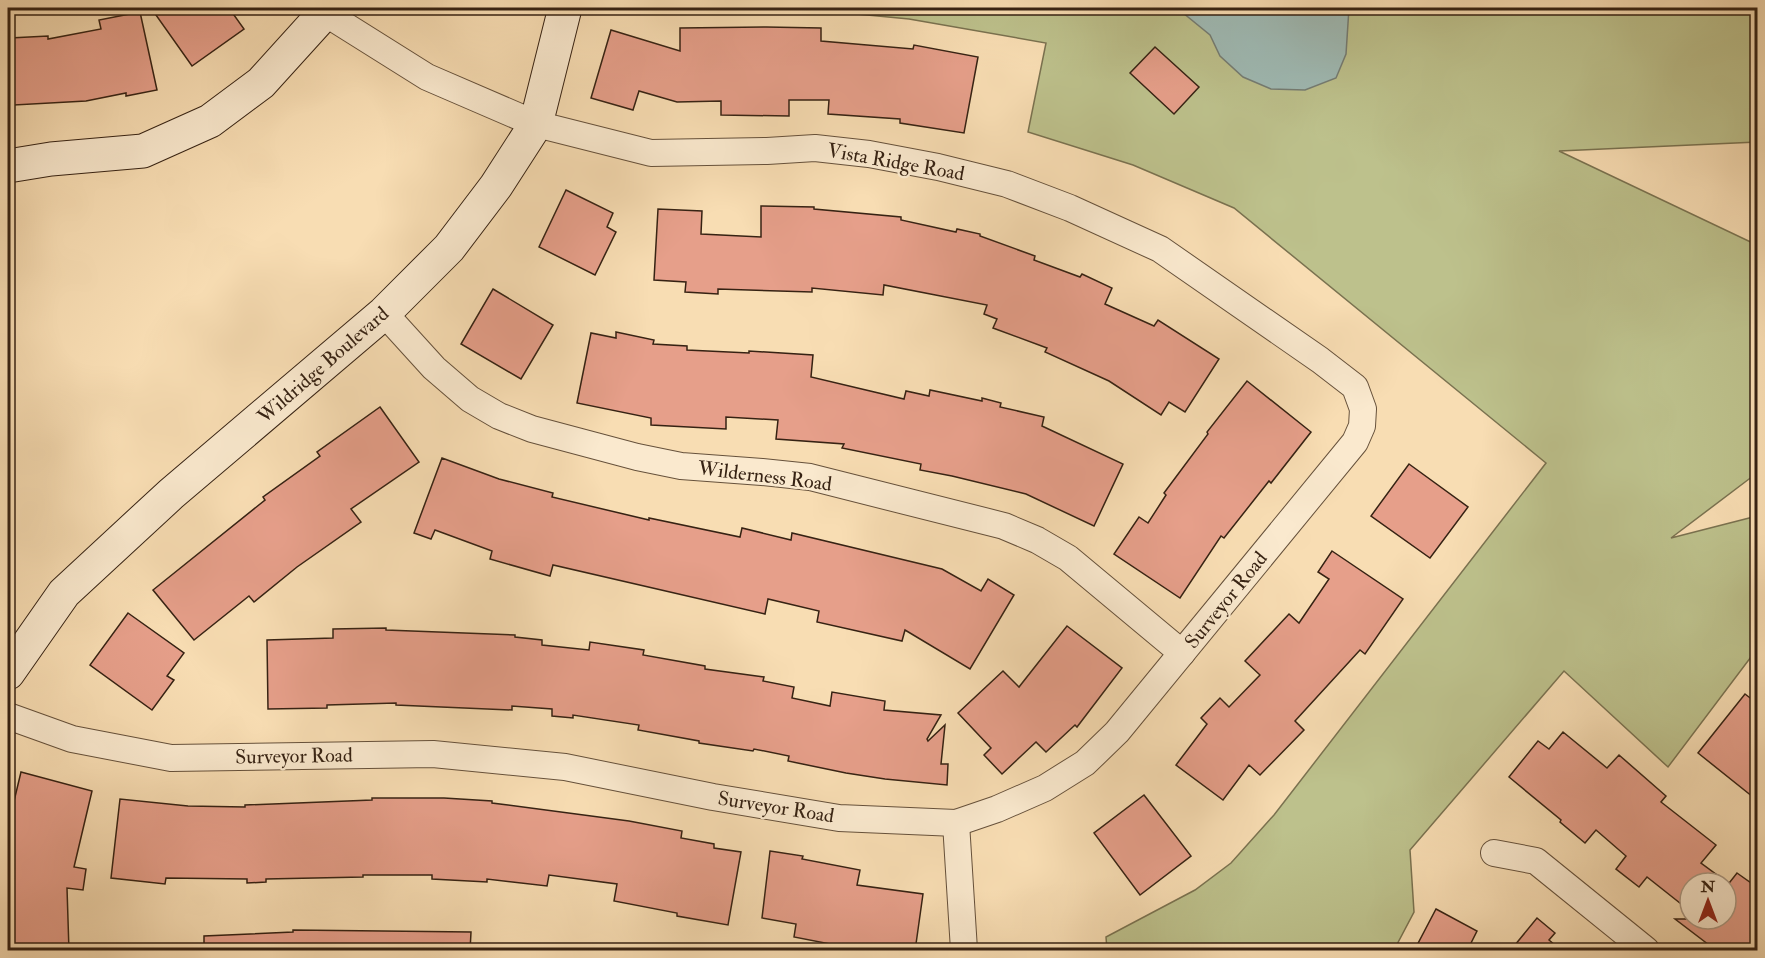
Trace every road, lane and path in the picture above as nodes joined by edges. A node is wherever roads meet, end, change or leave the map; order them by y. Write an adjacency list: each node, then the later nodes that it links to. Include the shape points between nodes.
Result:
1 (565, 8): 3 (street, Wildridge Boulevard)
2 (324, 10): 3 (street, Vista Ridge Road, via 427,77); 4 (street, via 261,82 210,121 144,151)
3 (536, 124): 5 (street, Wildridge Boulevard, via 449,248); 6 (street, Vista Ridge Road, via 651,153 815,148 938,166 1007,184 1160,249 1355,387)
4 (8, 166)
5 (384, 313): 7 (street, Wilderness Road, via 434,368 470,399 499,416 531,429 637,458 681,466 810,477 1004,526 1068,558); 8 (street, Wildridge Boulevard, via 171,494 64,593)
6 (1363, 409): 7 (street, Surveyor Road, via 1362,426 1355,442)
7 (1182, 653): 10 (street, Surveyor Road, via 1117,732 1085,763 1045,788)
8 (8, 673)
9 (8, 716): 10 (street, Surveyor Road, via 72,739 171,758 433,753 564,767 839,818)
10 (956, 823): 12 (street)
11 (1494, 854): 13 (street, via 1536,861)
12 (964, 951)
13 (1646, 951)

